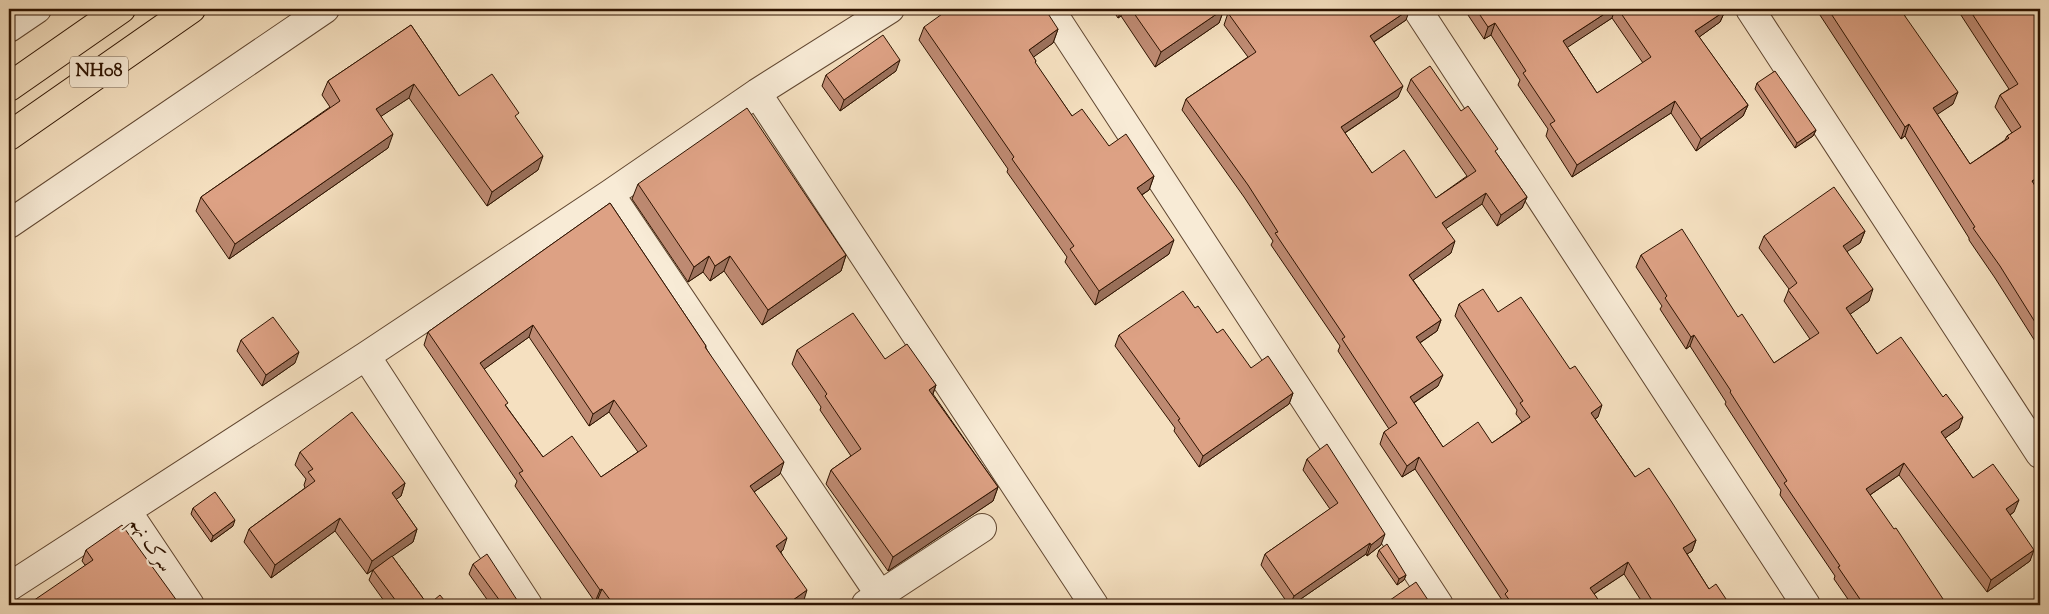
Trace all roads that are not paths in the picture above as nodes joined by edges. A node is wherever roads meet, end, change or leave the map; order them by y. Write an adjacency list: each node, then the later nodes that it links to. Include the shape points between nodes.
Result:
1 (37, 9): 9 (street)
2 (121, 9): 10 (highway, NH08)
3 (191, 9): 12 (highway, NH08)
4 (325, 9): 14 (street)
5 (890, 9): 11 (street)
6 (1050, 9): 24 (street)
7 (1417, 9): 25 (street)
8 (1750, 9): 16 (street)
9 (9, 28)
10 (9, 87)
11 (757, 93): 13 (street); 23 (street)
12 (9, 136)
13 (610, 194): 15 (street); 20 (street)
14 (9, 224)
15 (366, 356): 17 (street); 22 (street)
16 (2040, 454)
17 (128, 511): 19 (street); 21 (street, سرک نهم)
18 (982, 528): 20 (street)
19 (9, 587)
20 (872, 600)
21 (190, 605)
22 (528, 605)
23 (1094, 605)
24 (1439, 605)
25 (1806, 605)

